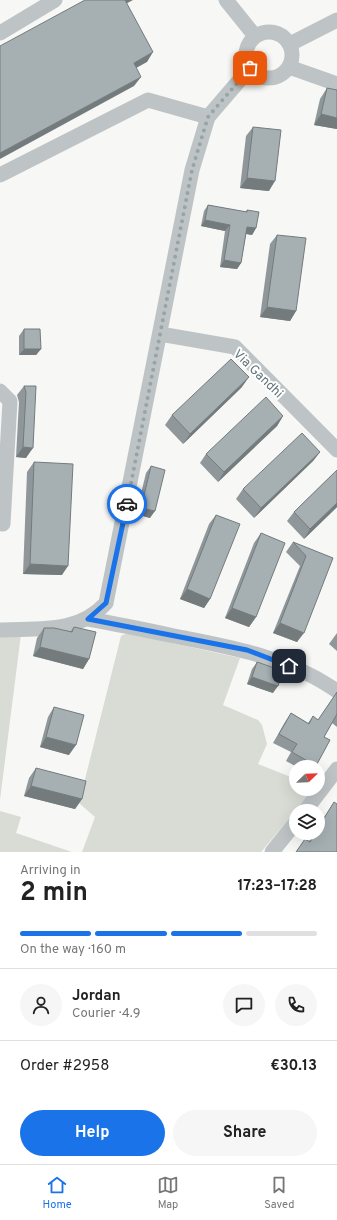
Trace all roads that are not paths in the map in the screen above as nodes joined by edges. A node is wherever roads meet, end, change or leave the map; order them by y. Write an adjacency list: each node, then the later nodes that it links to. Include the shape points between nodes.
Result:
1 (55, 0): 4 (street)
2 (226, 0): 5 (street)
3 (337, 20): 6 (street)
4 (0, 32)
5 (255, 36): 6 (street, via 265,31 274,32 281,34); 8 (street, via 247,47)
6 (290, 44): 7 (street, via 292,56)
7 (289, 67): 8 (street, via 279,76 266,78); 9 (street)
8 (250, 68): 10 (street)
9 (337, 84)
10 (208, 117): 11 (street, via 148,100); 12 (street, via 192,170)
11 (0, 175)
12 (160, 334): 14 (street, Via Gandhi, via 235,347); 16 (street, via 109,594 106,603)
13 (0, 391): 15 (street, via 10,401)
14 (337, 450)
15 (3, 524)
16 (88, 619): 17 (street, via 65,627); 18 (street, via 247,650 325,682)
17 (0, 630)
18 (337, 691)
19 (337, 769): 20 (street)
20 (310, 804)
21 (289, 831): 22 (street)
22 (272, 852)

